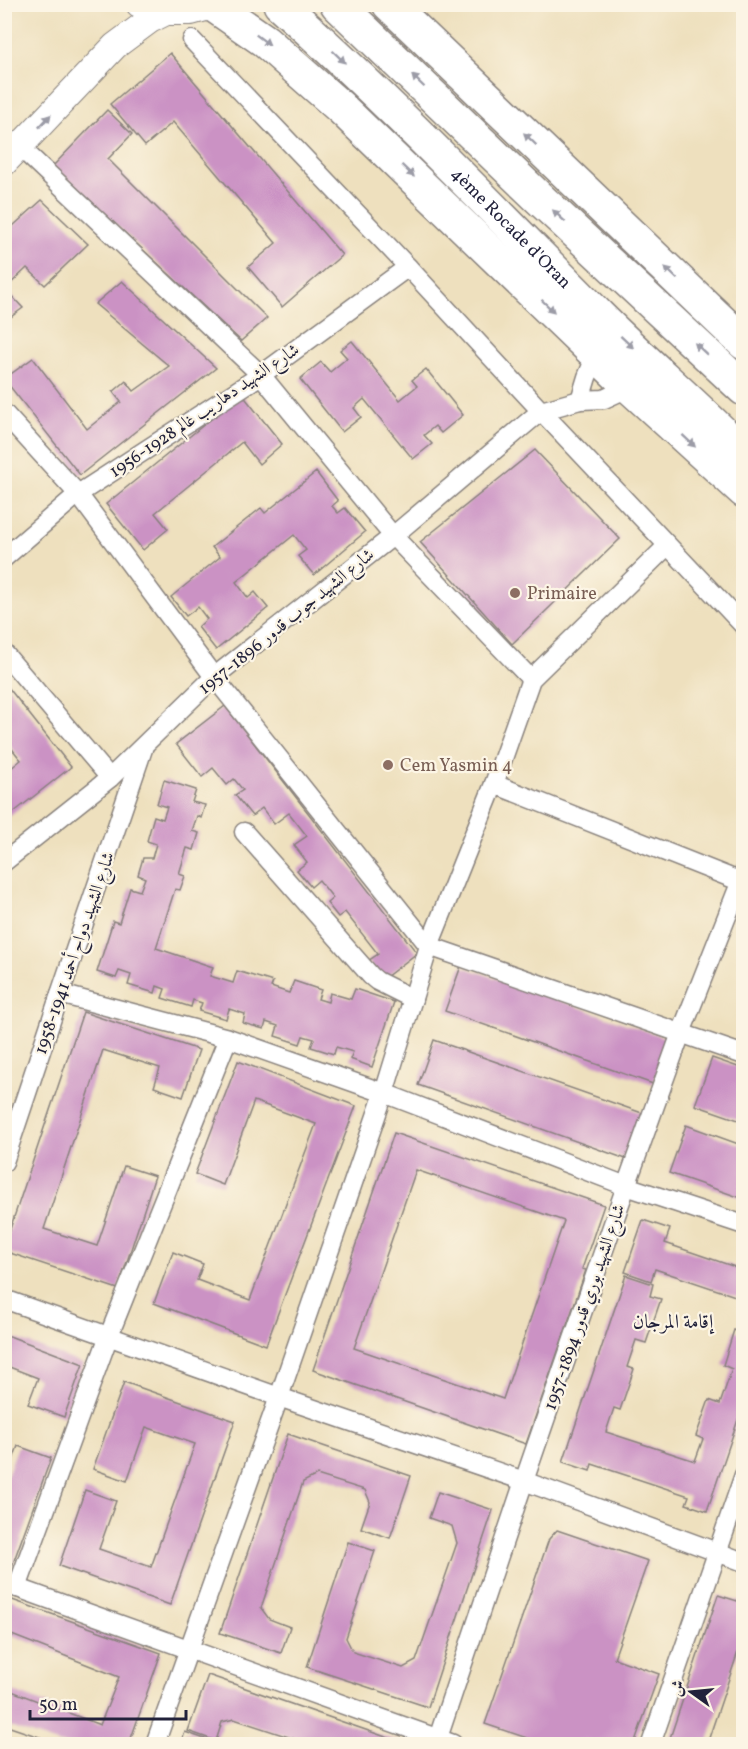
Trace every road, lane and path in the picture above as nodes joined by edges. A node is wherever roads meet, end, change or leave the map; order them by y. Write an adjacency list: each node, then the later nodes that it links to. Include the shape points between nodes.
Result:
1 (139, 4): 6 (main road)
2 (280, 4): 18 (highway, 4ème Rocade d'Oran, one-way to 18, via 333,51 615,332)
3 (337, 4): 14 (highway, one-way to 3)
4 (389, 4): 10 (highway, one-way to 4)
5 (218, 6): 6 (main road); 11 (highway, one-way to 11, via 265,41 341,108)
6 (166, 12): 8 (main road, one-way to 6, via 115,46)
7 (192, 40): 9 (street)
8 (12, 155): 12 (street)
9 (408, 267): 12 (street, شارع الشهيد دهاريب غالم 1928-1956); 16 (street)
10 (744, 343)
11 (597, 353): 13 (highway); 15 (street)
12 (261, 375): 20 (street, شارع الشهيد دهاريب غالم 1928-1956); 21 (street)
13 (630, 387): 15 (street, شارع الشهيد جوب قدور 1896-1957, via 604,399); 19 (highway, one-way to 19)
14 (744, 389)
15 (580, 400): 16 (street, شارع الشهيد جوب قدور 1896-1957)
16 (541, 411): 21 (street, شارع الشهيد جوب قدور 1896-1957); 22 (street)
17 (4, 413): 20 (street)
18 (744, 454)
19 (744, 491)
20 (78, 494): 23 (street, شارع الشهيد دهاريب غالم 1928-1956); 26 (street)
21 (393, 536): 26 (street, شارع الشهيد جوب قدور 1896-1957); 27 (street)
22 (667, 546): 24 (street); 27 (street)
23 (4, 558)
24 (744, 626)
25 (4, 652): 29 (street)
26 (214, 677): 28 (street, شارع الشهيد جوب قدور 1896-1957); 34 (street)
27 (531, 679): 30 (street)
28 (145, 743): 29 (street, شارع الشهيد جوب قدور 1896-1957); 35 (street, شارع الشهيد دواح أحمد 1941-1958)
29 (110, 778): 32 (street, شارع الشهيد جوب قدور 1896-1957)
30 (494, 784): 33 (street); 34 (street)
31 (244, 832): 36 (street, via 371,976)
32 (4, 862)
33 (742, 879): 37 (street, شارع الشهيد بوري قدور 1894-1957)
34 (429, 946): 36 (street); 37 (street)
35 (60, 994): 38 (street); 41 (street, شارع الشهيد دواح أحمد 1941-1958)
36 (413, 999): 40 (street)
37 (681, 1033): 39 (street); 42 (street, شارع الشهيد بوري قدور 1894-1957)
38 (228, 1038): 40 (street); 45 (street)
39 (744, 1056)
40 (384, 1093): 42 (street); 46 (street)
41 (4, 1162)
42 (626, 1186): 43 (street); 48 (street, شارع الشهيد بوري قدور 1894-1957)
43 (744, 1225)
44 (4, 1299): 45 (street)
45 (108, 1338): 46 (street); 51 (street)
46 (279, 1397): 48 (street); 52 (street)
47 (744, 1475): 49 (street)
48 (524, 1481): 49 (street); 53 (street, شارع الشهيد بوري قدور 1894-1957)
49 (717, 1552): 50 (street); 55 (street)
50 (744, 1562)
51 (11, 1586): 52 (street)
52 (190, 1649): 53 (street); 54 (street)
53 (442, 1743)
54 (155, 1744)
55 (651, 1744)

